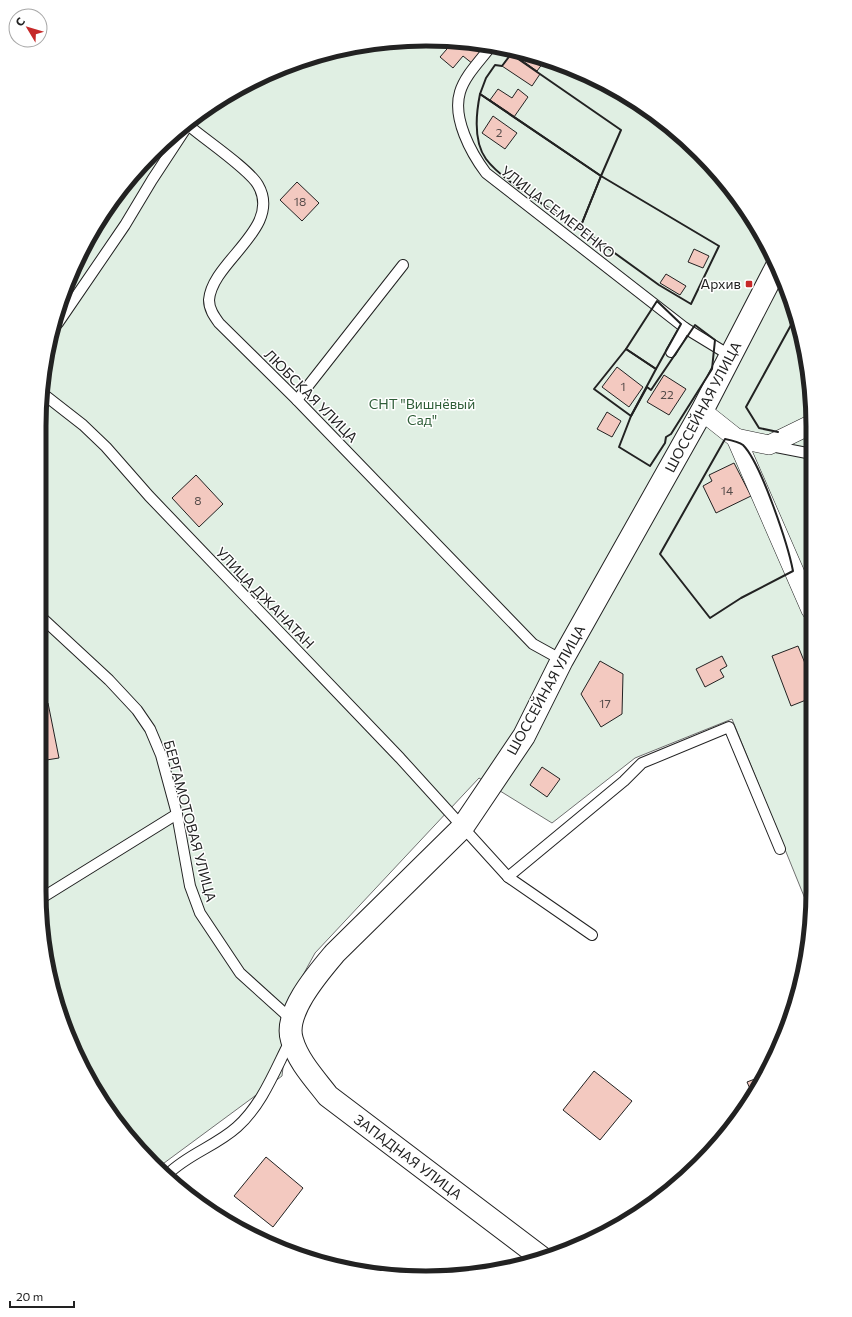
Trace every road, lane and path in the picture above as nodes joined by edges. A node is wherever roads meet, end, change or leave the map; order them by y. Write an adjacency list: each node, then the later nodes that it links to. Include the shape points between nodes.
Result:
1 (488, 51): 7 (lane, УЛИЦА СЕМЕРЕНКО, via 468,76 460,93 459,108 463,133 476,160 497,182)
2 (191, 128): 11 (lane, ЛЮБСКАЯ УЛИЦА, via 246,172 258,185 263,199 262,213 251,234 213,286 209,301 212,313)
3 (183, 134): 6 (lane)
4 (403, 265): 11 (lane)
5 (774, 274): 9 (street, ШОССЕЙНАЯ УЛИЦА)
6 (62, 317)
7 (685, 328): 8 (lane); 9 (lane, УЛИЦА СЕМЕРЕНКО)
8 (671, 352)
9 (731, 356): 12 (street, ШОССЕЙНАЯ УЛИЦА)
10 (47, 397): 21 (lane, УЛИЦА ДЖАНАТАН, via 106,447 154,502 400,758)
11 (297, 400): 19 (lane, ЛЮБСКАЯ УЛИЦА, via 533,644)
12 (702, 411): 14 (street); 19 (street, ШОССЕЙНАЯ УЛИЦА)
13 (806, 427): 15 (street)
14 (736, 438): 15 (street); 17 (street)
15 (769, 445): 16 (lane)
16 (806, 453)
17 (806, 599)
18 (46, 622): 20 (lane, БЕРГАМОТОВАЯ УЛИЦА, via 109,680 137,710 150,729 161,755)
19 (562, 660): 21 (street, ШОССЕЙНАЯ УЛИЦА, via 524,736)
20 (177, 814): 24 (lane); 26 (lane, БЕРГАМОТОВАЯ УЛИЦА, via 190,886 200,913 240,972)
21 (462, 828): 23 (lane, УЛИЦА ДЖАНАТАН); 26 (street, ШОССЕЙНАЯ УЛИЦА, via 335,953 317,974)
22 (780, 849): 23 (lane, via 729,727 642,763)
23 (508, 877): 25 (lane, УЛИЦА ДЖАНАТАН)
24 (46, 895)
25 (592, 935)
26 (291, 1029): 27 (lane, ШОССЕЙНАЯ УЛИЦА, via 254,1109 225,1136 191,1155); 28 (street, ЗАПАДНАЯ УЛИЦА, via 304,1065 328,1096)
27 (170, 1172)
28 (537, 1254)

